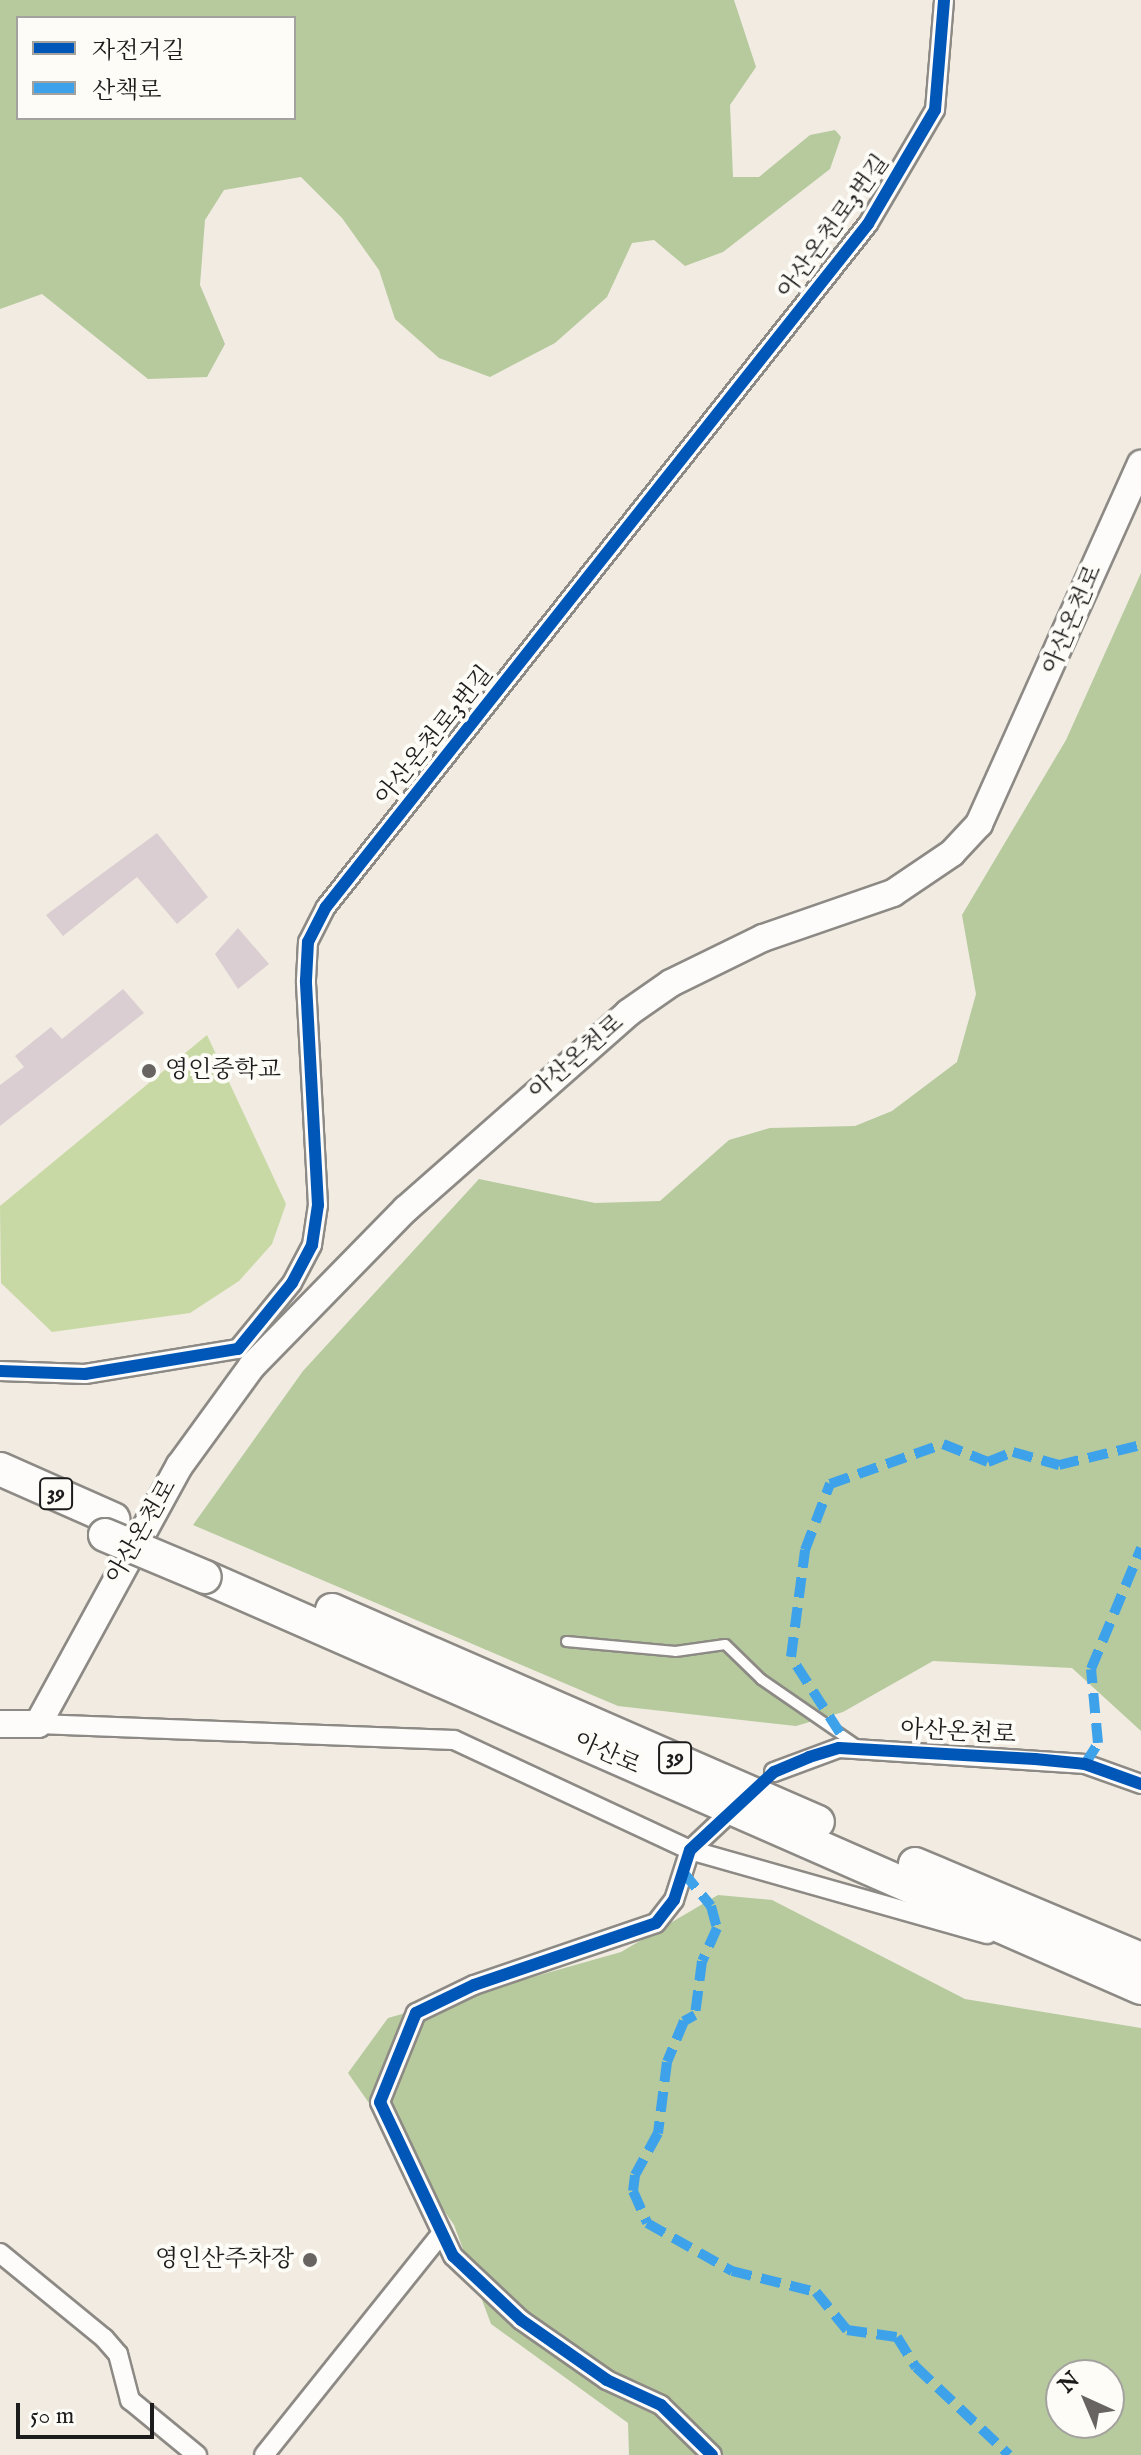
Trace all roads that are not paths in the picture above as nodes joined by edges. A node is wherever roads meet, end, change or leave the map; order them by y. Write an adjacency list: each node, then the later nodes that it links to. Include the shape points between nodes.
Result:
1 (944, 0): 3 (street, 아산온천로3번길, via 935,110 868,224 326,907 308,942 318,1205 312,1245)
2 (1141, 464): 3 (main road, 아산온천로, via 996,799 952,853 893,893 763,938 628,1013)
3 (247, 1357): 4 (street, via 85,1374); 11 (main road, 아산온천로, via 180,1465)
4 (0, 1371)
5 (0, 1469): 7 (highway, 39)
6 (0, 1490): 7 (highway, 39)
7 (109, 1527): 8 (highway, 39)
8 (206, 1567): 17 (highway, 아산로 / 39); 18 (highway, 아산로 / 39)
9 (566, 1641): 12 (lane, via 675,1651 725,1644 761,1679)
10 (0, 1724): 11 (main road)
11 (38, 1724): 16 (street, via 454,1740)
12 (865, 1750): 13 (street, 아산온천로, via 839,1748); 14 (street, 아산온천로, via 1085,1764)
13 (774, 1772)
14 (1141, 1784)
15 (723, 1819): 16 (street)
16 (690, 1850): 18 (street); 20 (street, via 674,1900 656,1923 474,1985 416,2013 380,2102)
17 (1141, 1959)
18 (1101, 1971): 19 (highway, 아산로 / 39)
19 (1141, 1988)
20 (440, 2235): 23 (street); 24 (street, via 521,2320 607,2380 661,2405)
21 (0, 2253): 22 (street, via 104,2338 118,2354 130,2400)
22 (197, 2455)
23 (264, 2455)
24 (712, 2455)

